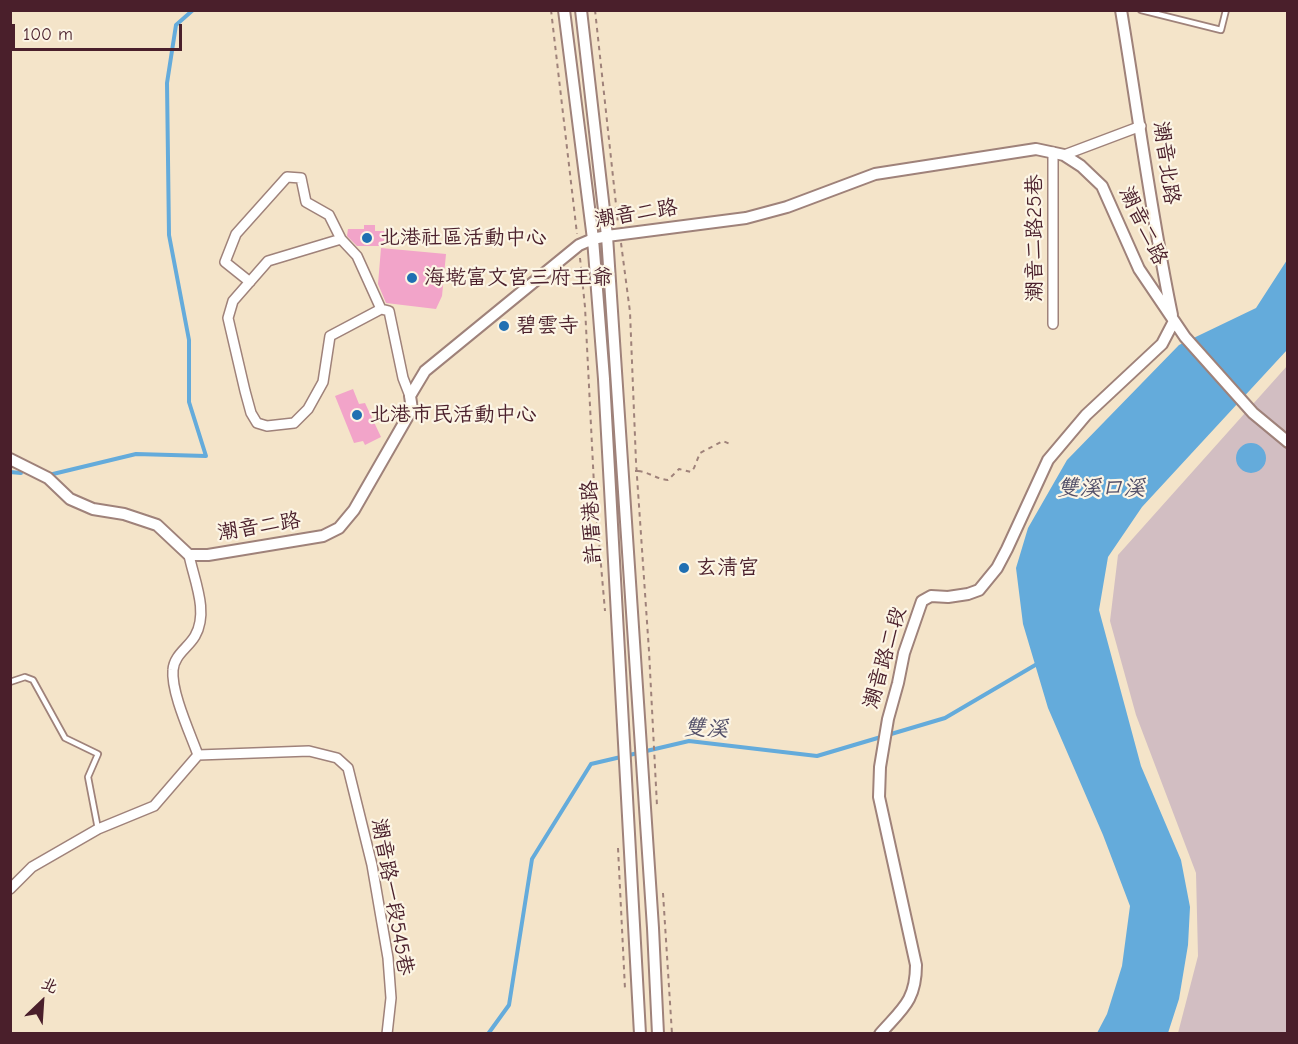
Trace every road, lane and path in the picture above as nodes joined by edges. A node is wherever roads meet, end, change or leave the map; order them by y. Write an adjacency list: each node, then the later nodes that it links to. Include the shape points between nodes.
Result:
1 (551, 10): 14 (path)
2 (564, 10): 13 (street, 許厝港路)
3 (581, 10): 11 (street, 許厝港路)
4 (595, 10): 10 (path)
5 (1121, 10): 8 (street, 潮音北路)
6 (1142, 10): 7 (lane, via 1221,30)
7 (1226, 10)
8 (1141, 126): 9 (street); 17 (street, 潮音北路, via 1158,248)
9 (1059, 153): 10 (street, 潮音二路, via 1036,149 875,174 746,218); 17 (street, 潮音二路, via 1081,166 1102,186 1139,269); 18 (street, 潮音二路25巷)
10 (620, 235): 11 (street, 潮音二路); 28 (path, via 630,312)
11 (607, 236): 13 (street, 潮音二路); 34 (street, 許厝港路)
12 (341, 239): 15 (street, via 268,261); 15 (street, via 329,215 306,202 301,178 287,177 236,234 225,262); 16 (street, via 357,256)
13 (593, 239): 14 (street, 潮音二路); 33 (street, 許厝港路, via 605,390)
14 (579, 245): 19 (street, 潮音二路, via 425,371); 25 (path)
15 (250, 282): 16 (street, via 233,301 228,318 251,413 257,423 267,426 294,423 308,409 323,382 330,336)
16 (381, 309): 19 (street, via 389,311)
17 (1174, 321): 20 (street, 潮音二路, via 1253,413); 36 (street, 潮音路二段, via 1162,344 1086,415 1048,460 1008,549 979,590 948,597 931,596 922,601 888,719 879,797 916,966 916,984 907,1004)
18 (1053, 324)
19 (410, 396): 24 (street, 潮音二路, via 412,409 354,510 339,528 323,536)
20 (1287, 442)
21 (732, 445): 23 (path, via 723,441 700,453 691,472 679,469 668,480)
22 (10, 459): 24 (street, via 48,478 70,499 157,525)
23 (637, 471)
24 (189, 555): 27 (street, via 203,615 195,636 175,661 173,670 174,686)
25 (606, 621)
26 (10, 682): 29 (lane, via 25,677 33,680 65,738 98,754 88,777)
27 (198, 755): 29 (street, via 154,806); 32 (street, 潮音路一段545巷, via 309,751 337,758 348,768 372,865 388,958 391,998)
28 (657, 813)
29 (98, 829): 30 (street, via 32,867)
30 (10, 889)
31 (663, 894): 35 (path)
32 (387, 1034)
33 (640, 1034)
34 (658, 1034)
35 (672, 1034)
36 (880, 1034)

